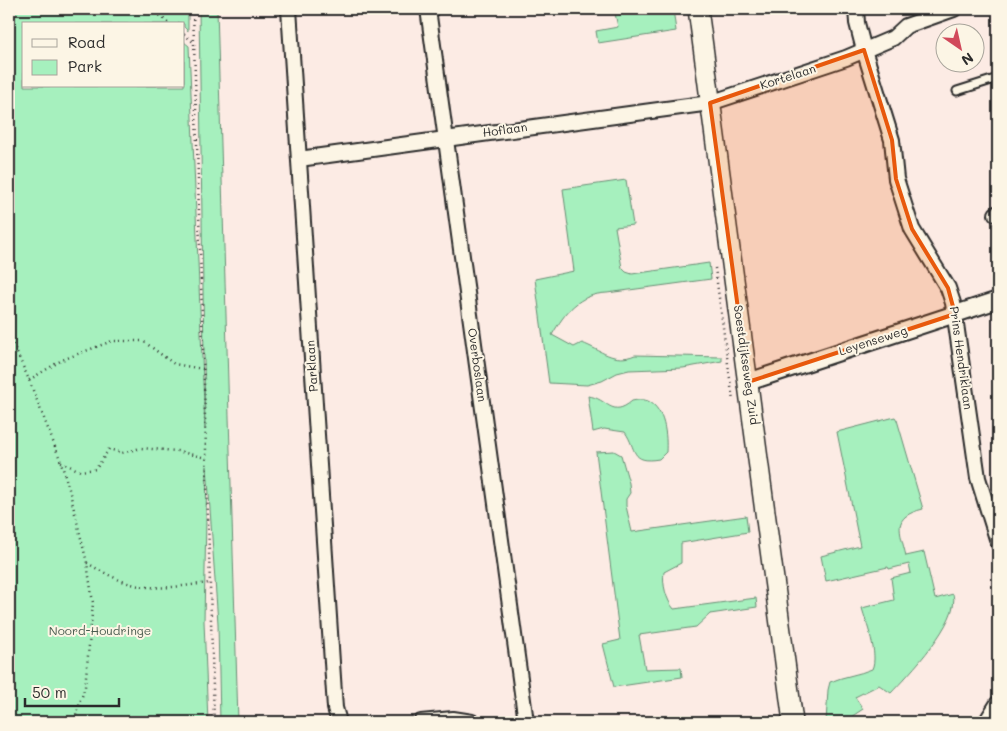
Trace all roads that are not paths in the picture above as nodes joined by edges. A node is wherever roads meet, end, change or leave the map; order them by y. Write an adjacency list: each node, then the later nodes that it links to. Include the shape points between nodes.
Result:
1 (289, 9): 11 (street, Parklaan)
2 (428, 9): 10 (street, Overboslaan)
3 (698, 9): 9 (main road, Soestdijkseweg Zuid)
4 (856, 9): 6 (street, Prins Hendriklaan)
5 (954, 9): 6 (street, Kortelaan, via 906,26 893,38)
6 (864, 50): 9 (street, Kortelaan); 13 (street, Prins Hendriklaan, via 892,140 896,179 912,228 948,288)
7 (998, 78): 8 (lane)
8 (957, 91)
9 (710, 102): 10 (street, Hoflaan); 14 (main road, Soestdijkseweg Zuid)
10 (446, 138): 11 (street, Hoflaan); 20 (street, Overboslaan)
11 (299, 160): 17 (street, Parklaan, via 335,708)
12 (998, 300): 13 (street, Leyenseweg)
13 (954, 308): 14 (street, Leyenseweg); 15 (street, Prins Hendriklaan, via 978,478)
14 (748, 382): 21 (main road, Soestdijkseweg Zuid)
15 (998, 542)
16 (998, 703): 22 (street)
17 (339, 722)
18 (421, 722): 19 (street, via 453,719)
19 (472, 722)
20 (526, 722)
21 (793, 722)
22 (986, 722)

